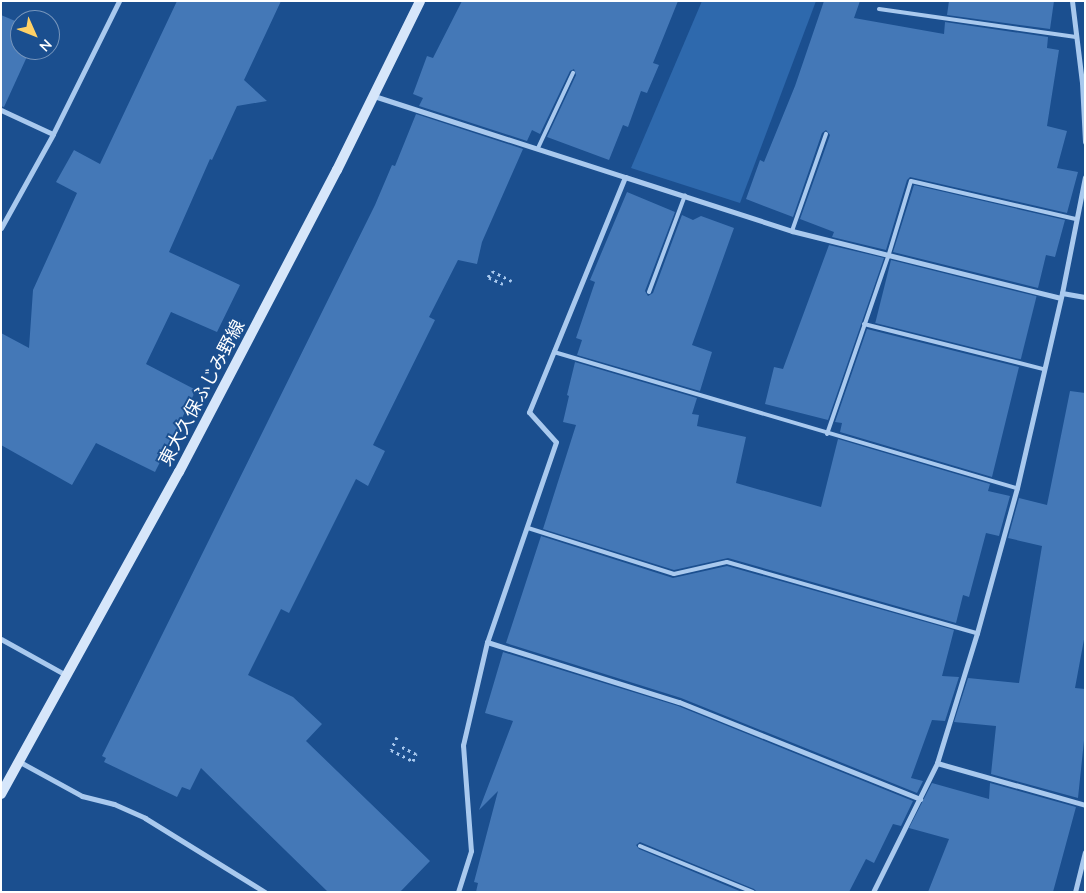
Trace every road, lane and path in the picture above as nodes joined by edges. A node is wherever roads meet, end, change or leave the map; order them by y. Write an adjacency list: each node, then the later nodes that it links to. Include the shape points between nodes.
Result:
1 (119, 1): 9 (street)
2 (420, 1): 7 (main road, 東大久保ふじみ野線)
3 (1072, 1): 5 (street)
4 (879, 9): 5 (lane)
5 (1076, 38): 11 (street)
6 (573, 73): 12 (lane)
7 (374, 96): 12 (street); 34 (main road, 東大久保ふじみ野線, via 179,472)
8 (1, 110): 9 (street)
9 (53, 134): 17 (street)
10 (826, 134): 18 (lane)
11 (1085, 142)
12 (538, 148): 13 (street)
13 (626, 176): 15 (street); 26 (street)
14 (1085, 177): 16 (street)
15 (685, 195): 18 (street); 22 (lane)
16 (1076, 219): 19 (lane, via 911,181); 23 (street)
17 (1, 228)
18 (792, 231): 19 (street)
19 (888, 257): 23 (street); 25 (lane)
20 (512, 281): 21 (path, via 492,272 488,277)
21 (503, 284)
22 (649, 292)
23 (1061, 295): 24 (street); 27 (street)
24 (1085, 297)
25 (864, 324): 27 (lane); 28 (lane)
26 (554, 352): 28 (lane); 30 (street, via 529,412 556,442)
27 (1043, 369): 29 (street)
28 (827, 434): 29 (lane)
29 (1017, 488): 31 (street)
30 (528, 528): 31 (lane, via 674,574 727,562); 33 (street)
31 (978, 633): 38 (street)
32 (1, 639): 34 (street)
33 (487, 642): 40 (street, via 679,702); 45 (street, via 463,744 471,851)
34 (67, 675): 37 (main road, 東大久保ふじみ野線)
35 (397, 737): 36 (path, via 390,750 413,760 416,754)
36 (400, 746)
37 (20, 762): 39 (main road, 東大久保ふじみ野線); 44 (street, via 82,796 114,804 145,818)
38 (937, 763): 40 (street); 41 (street)
39 (1, 794)
40 (920, 799): 47 (street)
41 (1085, 805)
42 (640, 846): 46 (lane)
43 (1085, 852): 48 (street)
44 (265, 892)
45 (458, 892)
46 (753, 892)
47 (873, 892)
48 (1075, 892)

